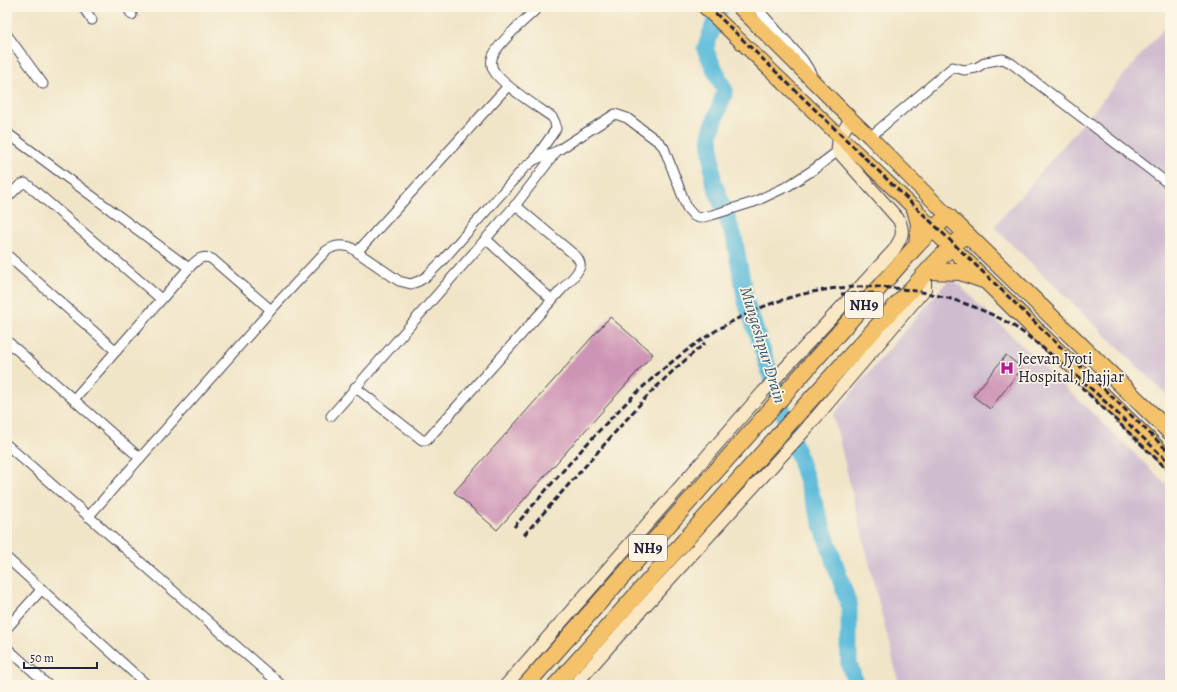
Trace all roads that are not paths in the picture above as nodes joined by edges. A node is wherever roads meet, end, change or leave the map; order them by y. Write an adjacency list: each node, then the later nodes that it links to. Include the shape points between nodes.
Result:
1 (83, 7): 6 (street)
2 (539, 7): 10 (street, via 516,27 491,60 494,72)
3 (705, 7): 14 (main road, via 780,79)
4 (739, 7): 9 (main road)
5 (756, 7): 9 (street, via 803,60)
6 (92, 20)
7 (7, 35): 8 (street)
8 (43, 84)
9 (818, 85): 11 (main road)
10 (508, 86): 16 (street, via 556,122 556,129); 27 (street)
11 (851, 119): 13 (main road); 14 (main road)
12 (7, 133): 29 (street)
13 (870, 136): 17 (street, via 953,67 964,70 1003,59); 21 (main road)
14 (839, 144): 15 (street, via 814,170 788,186 754,202 700,218 689,212 664,148 627,118 618,114 612,115); 20 (main road); 52 (main road, via 899,220 902,238)
15 (557, 151): 16 (street); 19 (street)
16 (534, 160): 27 (street, via 524,168 442,261 419,281 411,284 399,281)
17 (1170, 185)
18 (7, 198): 32 (street, via 25,183)
19 (515, 205): 24 (street); 33 (street, via 580,261 578,270)
20 (915, 209): 22 (main road); 25 (highway, via 919,224)
21 (948, 216): 22 (highway, NH9); 23 (highway)
22 (932, 229): 25 (highway, NH9); 26 (highway)
23 (966, 234): 26 (highway); 40 (highway)
24 (486, 239): 33 (street); 37 (street)
25 (917, 245): 53 (highway, NH9)
26 (951, 247): 30 (highway, NH9); 31 (highway)
27 (357, 252): 34 (street, via 340,245 326,251)
28 (7, 255): 36 (street)
29 (189, 268): 32 (street); 34 (street, via 200,258 212,259)
30 (927, 272): 31 (highway, via 960,272); 54 (highway, NH9); 55 (main road, via 925,290 806,429)
31 (987, 281): 43 (highway)
32 (161, 299): 36 (street)
33 (552, 300): 37 (street, via 426,440 422,440)
34 (271, 310): 42 (street)
35 (7, 341): 38 (street)
36 (116, 351): 38 (street)
37 (355, 388): 39 (street)
38 (74, 399): 42 (street)
39 (332, 416)
40 (1170, 432)
41 (7, 445): 44 (street)
42 (140, 458): 44 (street)
43 (1170, 461)
44 (88, 517): 51 (street)
45 (7, 558): 46 (street)
46 (42, 589): 47 (street); 50 (street)
47 (7, 628)
48 (7, 648): 49 (street)
49 (48, 685)
50 (147, 685)
51 (281, 685)
52 (506, 685)
53 (526, 685)
54 (556, 685)
55 (575, 685)

